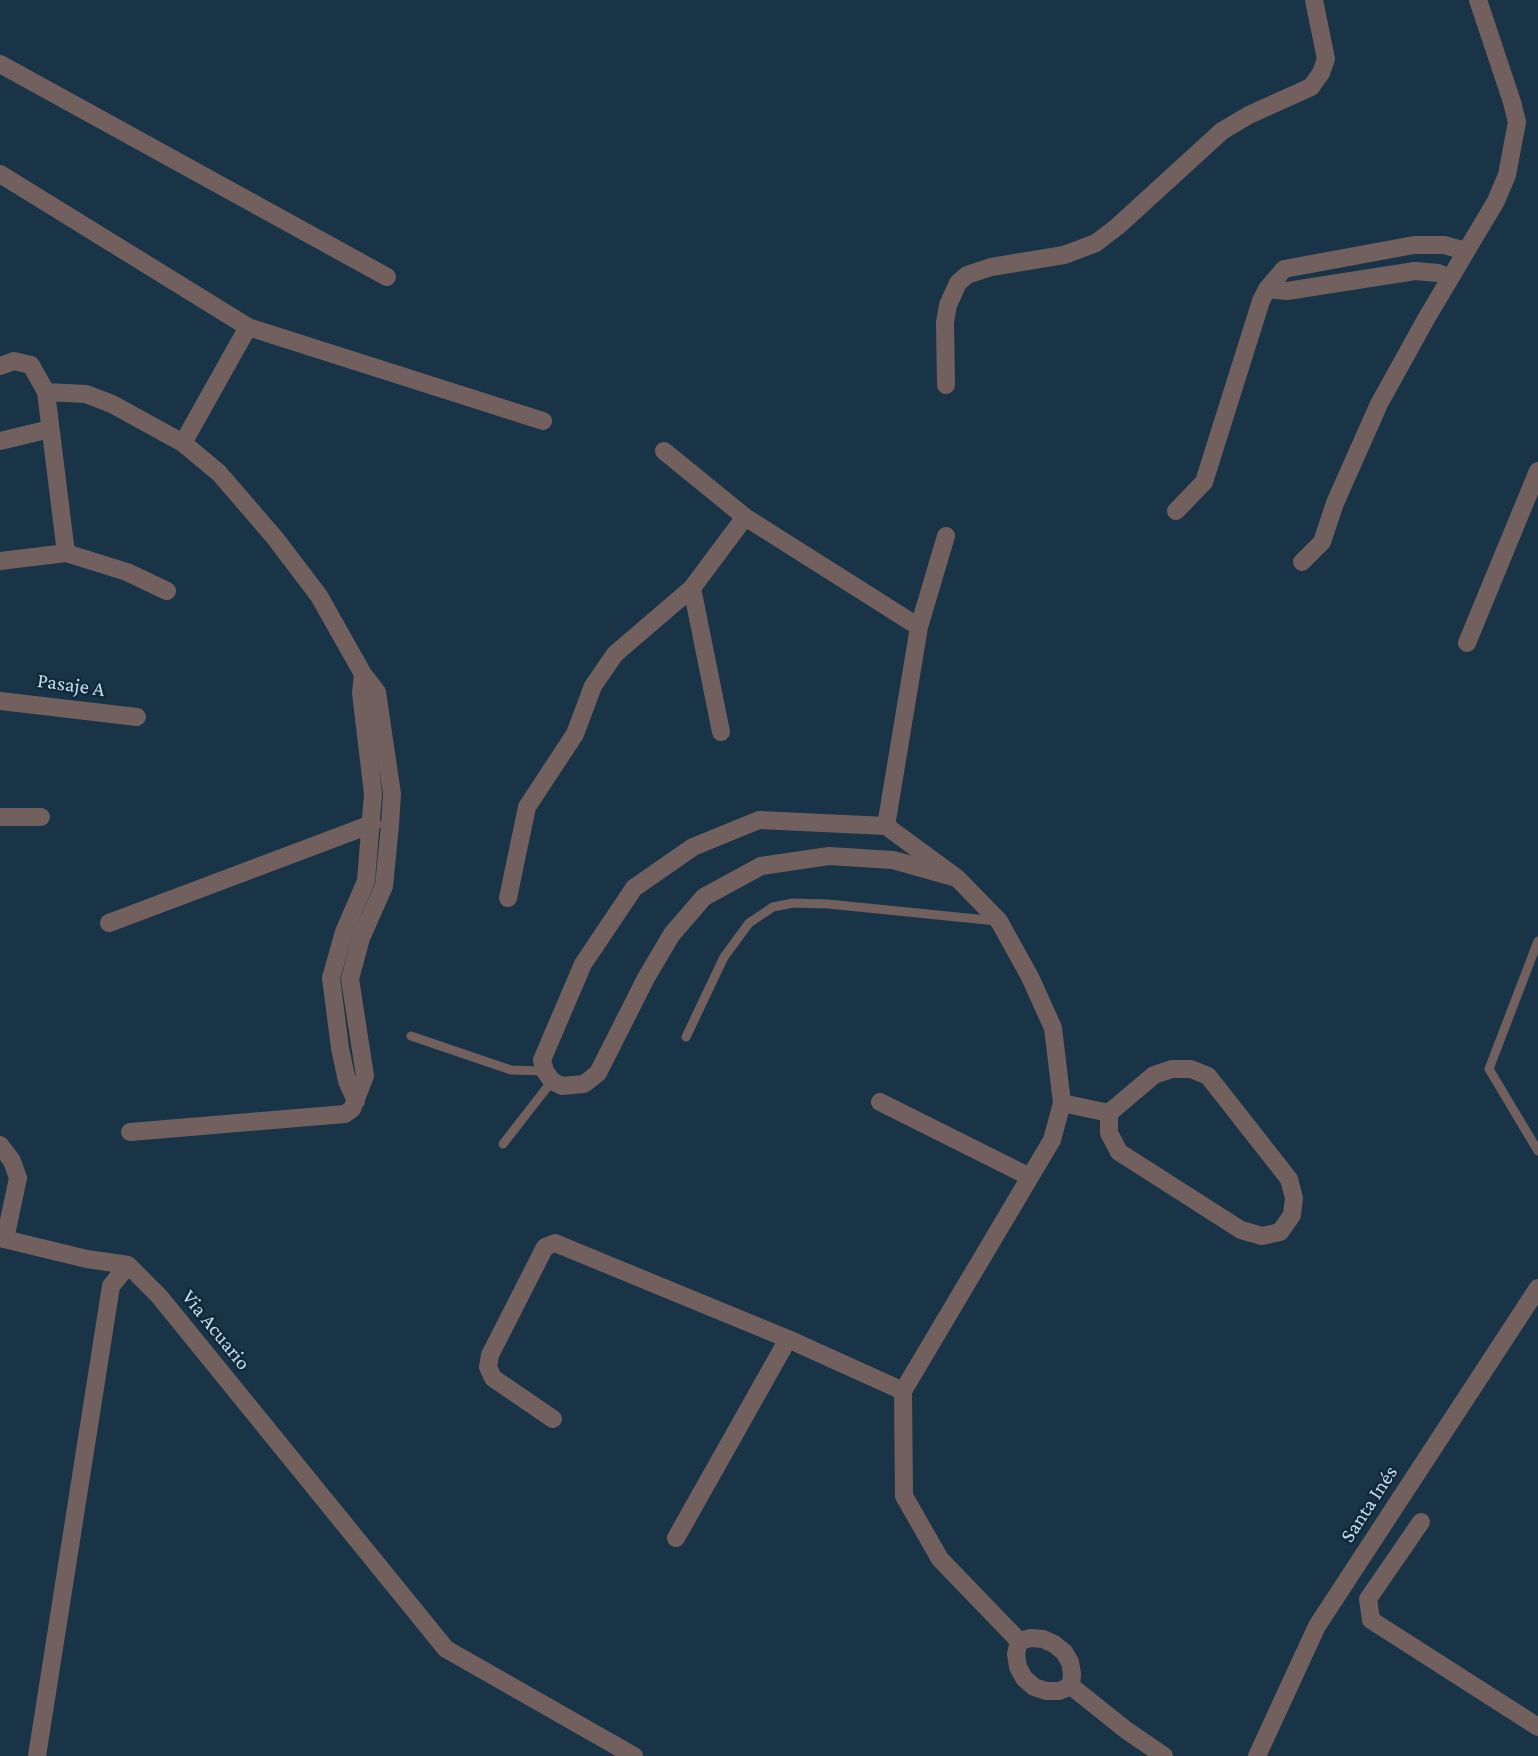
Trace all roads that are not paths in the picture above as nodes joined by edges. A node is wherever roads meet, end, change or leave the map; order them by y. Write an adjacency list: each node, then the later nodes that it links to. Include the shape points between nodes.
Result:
1 (1314, 0): 11 (street, via 1326,59 1311,87 1222,131 1096,243 1064,255 991,267 958,283 945,322)
2 (1478, 0): 5 (street, via 1517,122 1507,175)
3 (0, 64): 6 (street)
4 (0, 174): 9 (street)
5 (1466, 251): 7 (street); 8 (street, via 1414,245 1284,269)
6 (387, 277)
7 (1450, 278): 8 (street, via 1415,271 1287,291); 24 (street, via 1379,404 1322,542)
8 (1267, 289): 19 (street, via 1204,482)
9 (248, 327): 13 (street); 16 (street)
10 (0, 366): 12 (street, via 14,361 31,365)
11 (946, 386)
12 (46, 392): 14 (street); 16 (street, via 86,394)
13 (543, 421)
14 (50, 429): 15 (street); 22 (street)
15 (0, 441)
16 (183, 443): 29 (street, via 219,474 275,538 319,596)
17 (664, 450): 20 (street)
18 (1538, 471): 28 (street)
19 (1176, 511)
20 (745, 517): 25 (street); 27 (street)
21 (946, 536): 27 (street)
22 (66, 553): 23 (street); 26 (street, via 127,572)
23 (0, 561)
24 (1302, 562)
25 (692, 588): 32 (street); 38 (street, via 615,654 593,686 575,734 527,807)
26 (167, 591)
27 (919, 627): 36 (street)
28 (1467, 643)
29 (363, 674): 35 (street); 45 (street, via 377,692 392,794 384,886 361,938 350,979 365,1076)
30 (0, 701): 31 (street, Pasaje A)
31 (137, 717)
32 (720, 732)
33 (0, 817): 34 (street)
34 (41, 817)
35 (372, 824): 40 (street); 45 (street, via 366,881 331,978 346,1081)
36 (886, 826): 37 (street); 44 (street, via 759,820 693,847 634,888 583,964 542,1060)
37 (957, 878): 39 (street); 44 (street, via 892,860 829,856 761,866 704,897 672,934 597,1073 584,1084 562,1086)
38 (508, 898)
39 (999, 922): 43 (lane, via 828,904 773,907 749,923 724,957); 47 (street, via 1053,1028)
40 (108, 923)
41 (1538, 941): 52 (lane, via 1489,1069)
42 (411, 1036): 44 (lane, via 511,1070)
43 (686, 1037)
44 (548, 1076): 50 (lane)
45 (356, 1101): 49 (street, via 345,1114)
46 (880, 1102): 53 (street)
47 (1062, 1103): 48 (street); 53 (street, via 1052,1140)
48 (1109, 1113): 48 (street, via 1154,1074 1191,1069 1208,1076 1289,1179 1292,1215 1280,1232 1262,1236 1241,1230 1119,1152 1109,1132)
49 (130, 1132)
50 (503, 1144)
51 (0, 1145): 54 (street, via 18,1178 7,1230)
52 (1538, 1151)
53 (1030, 1177): 58 (street)
54 (1, 1238): 55 (street)
55 (128, 1265): 65 (street, via 111,1286); 66 (street, Via Acuario, via 159,1296 446,1648)
56 (1538, 1288): 68 (street, Santa Inés, via 1317,1626)
57 (788, 1339): 58 (street); 59 (street, via 555,1244 545,1247 488,1367 493,1378); 61 (street)
58 (903, 1391): 62 (street, via 904,1496 940,1559)
59 (553, 1419)
60 (1421, 1522): 64 (street, via 1368,1599 1371,1620)
61 (677, 1538)
62 (1019, 1641): 63 (street, via 1043,1639 1064,1652 1070,1662); 63 (street, via 1018,1667 1034,1687 1059,1691)
63 (1071, 1686): 67 (street)
64 (1538, 1727)
65 (37, 1756)
66 (635, 1756)
67 (1164, 1756)
68 (1257, 1756)

